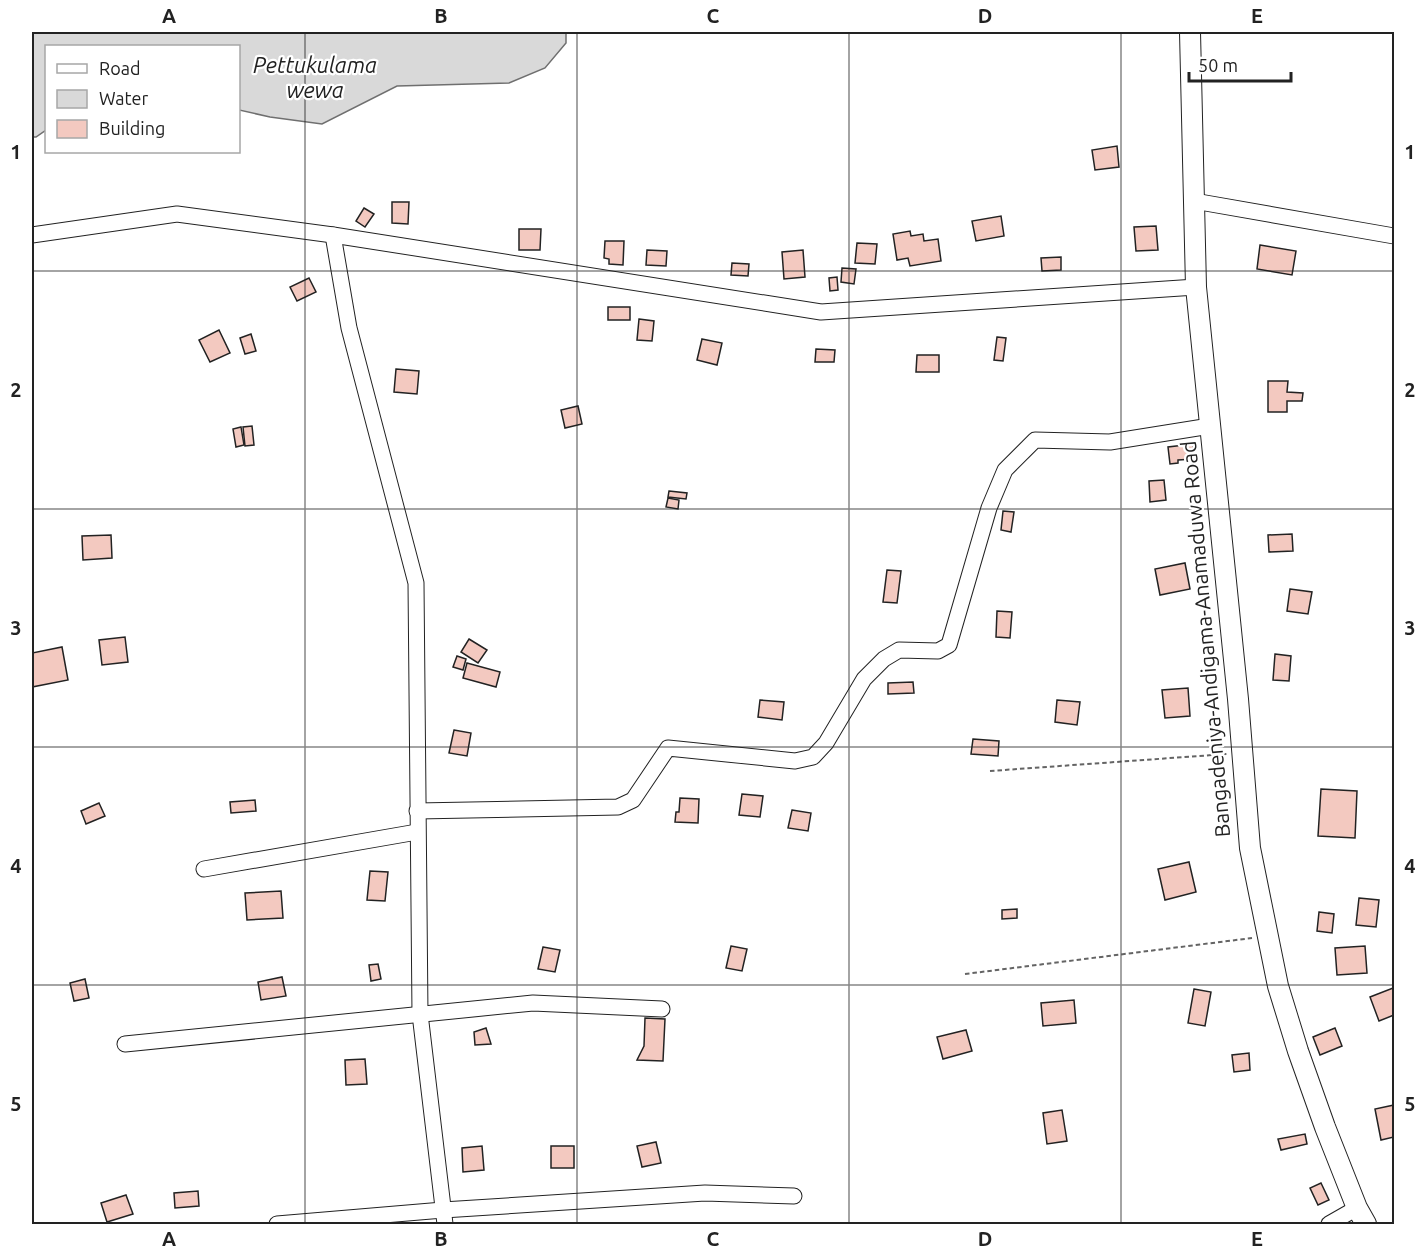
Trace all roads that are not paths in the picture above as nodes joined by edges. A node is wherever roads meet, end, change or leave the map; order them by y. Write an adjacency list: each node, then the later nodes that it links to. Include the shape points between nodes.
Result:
1 (1190, 32): 2 (main road, Bangadeniya-Andigama-Anamaduwa Road)
2 (1194, 201): 5 (street); 6 (main road, Bangadeniya-Andigama-Anamaduwa Road)
3 (32, 235): 4 (street, via 177,214)
4 (333, 235): 6 (street, via 821,312); 8 (street, via 349,328 416,583)
5 (1395, 236)
6 (1196, 287): 7 (main road, Bangadeniya-Andigama-Anamaduwa Road)
7 (1210, 426): 8 (street, via 1110,442 1035,440 1005,470 988,508 949,645 938,651 899,650 884,659 864,679 826,743 813,757 795,761 668,748 633,800 618,807); 15 (main road, Bangadeniya-Andigama-Anamaduwa Road, via 1250,848 1278,986 1325,1127)
8 (417, 811): 9 (street)
9 (417, 832): 10 (street); 12 (street)
10 (204, 869)
11 (662, 1008): 12 (street, via 533,1002)
12 (420, 1014): 13 (street); 16 (street)
13 (125, 1044)
14 (794, 1196): 16 (street, via 705,1193)
15 (1362, 1216): 18 (street)
16 (444, 1217): 17 (street)
17 (277, 1224)
18 (1329, 1224)

